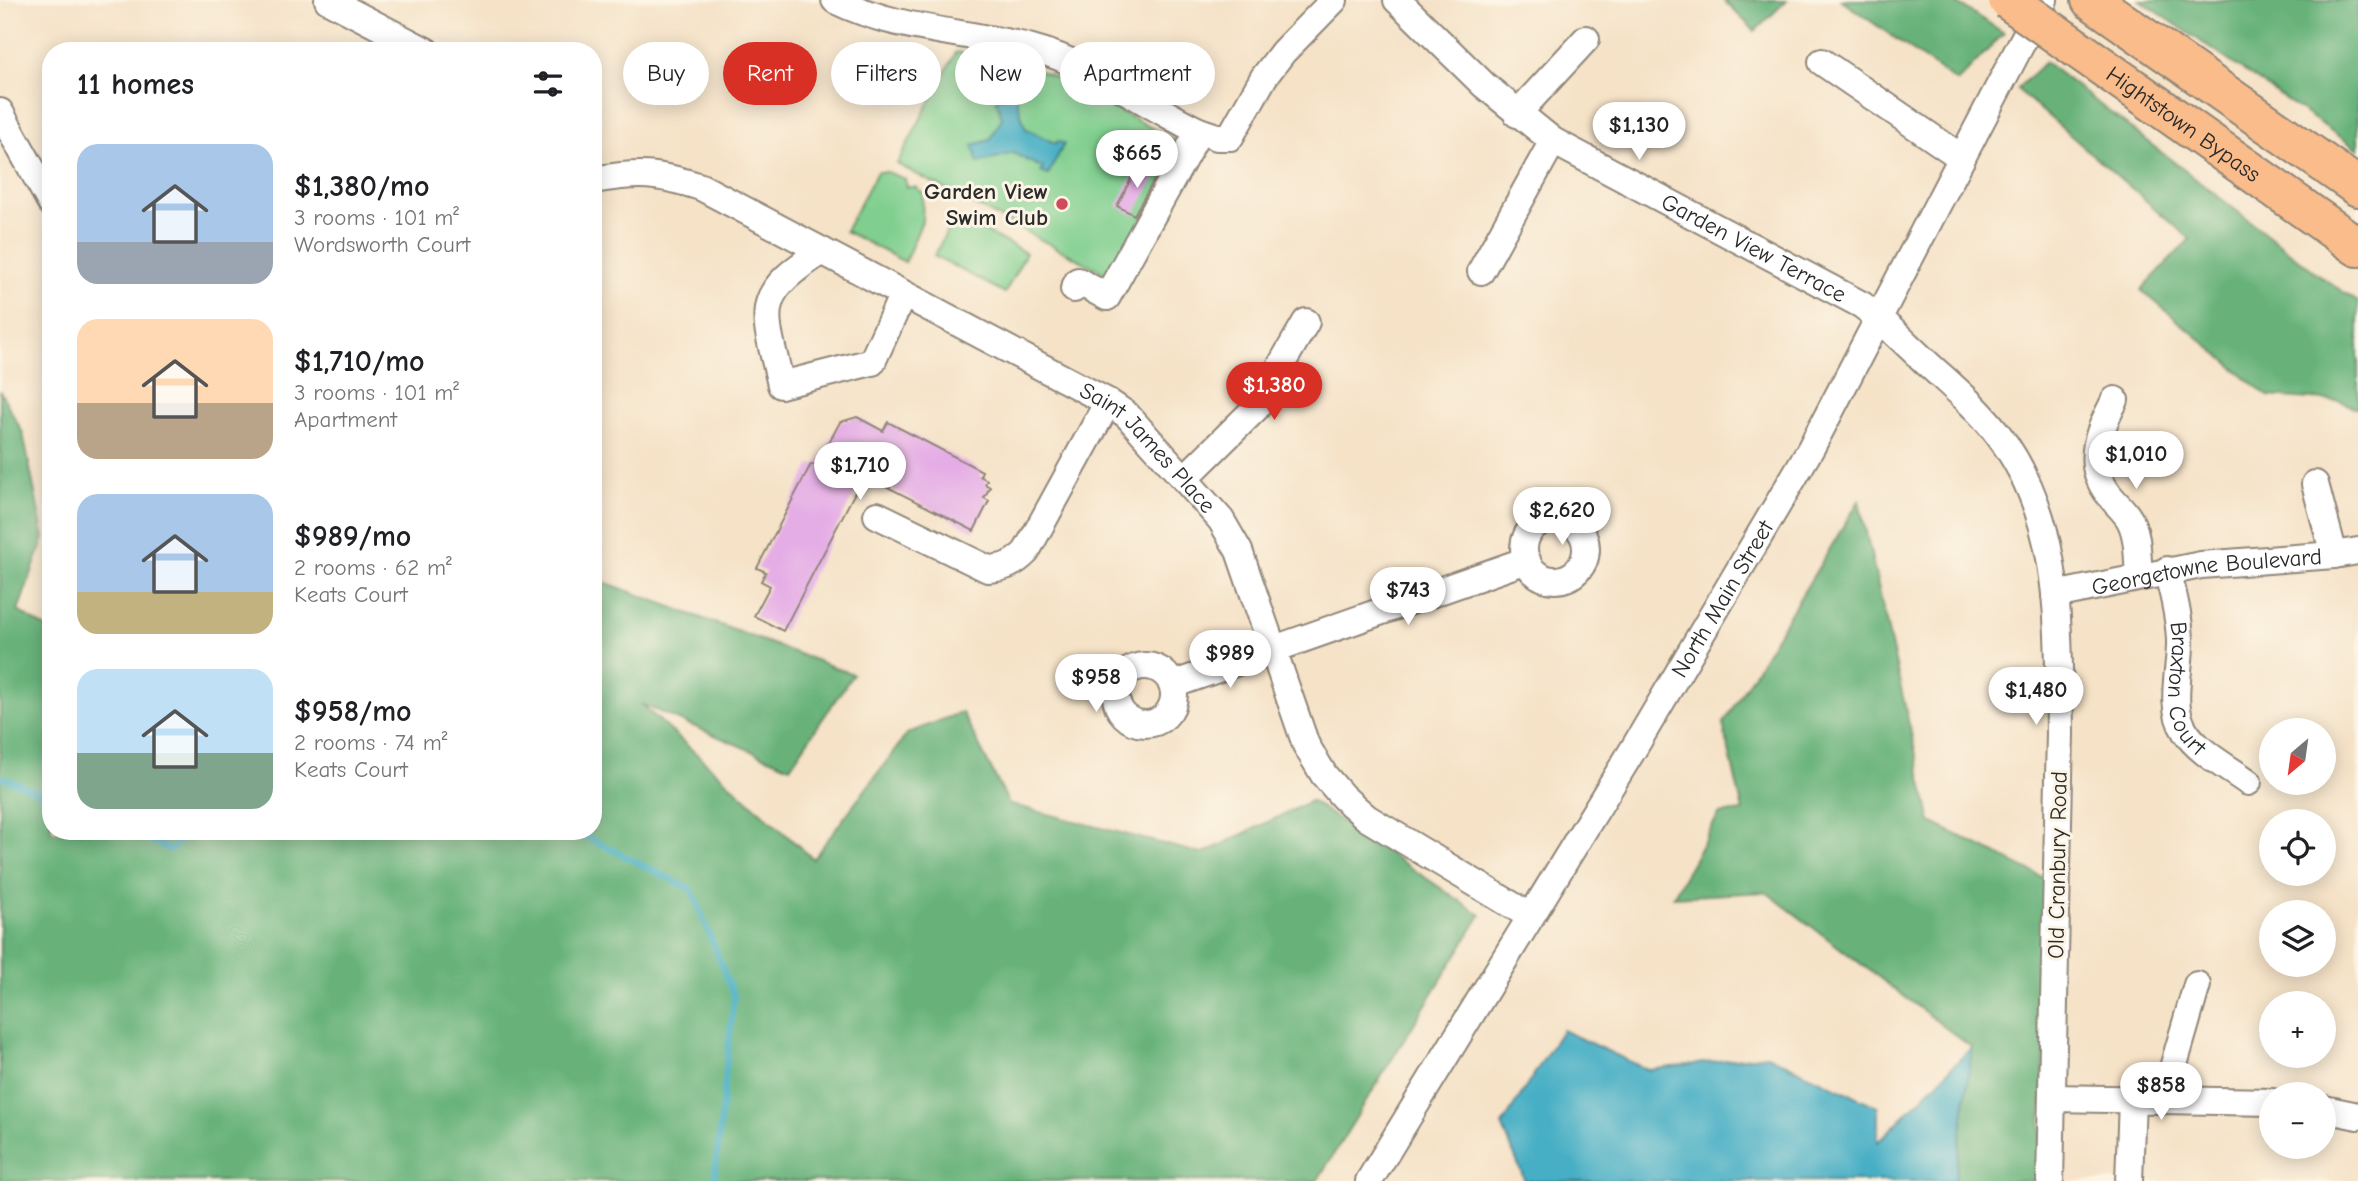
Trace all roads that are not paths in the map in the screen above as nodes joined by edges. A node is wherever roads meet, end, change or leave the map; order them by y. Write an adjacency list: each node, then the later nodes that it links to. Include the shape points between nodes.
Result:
1 (328, 0): 9 (street)
2 (835, 0): 13 (street, via 911,26 1055,56)
3 (1334, 0): 13 (street, via 1264,77 1230,137)
4 (1397, 0): 12 (street, Garden View Terrace)
5 (2008, 0): 19 (highway, Hightstown Bypass, bridge)
6 (2044, 0): 15 (street, North Main Street)
7 (2094, 2): 18 (highway)
8 (1586, 39): 12 (street)
9 (409, 42)
10 (1822, 62): 15 (street)
11 (0, 112): 17 (street)
12 (1517, 114): 14 (street, Garden View Terrace)
13 (1199, 131): 22 (street, via 1104,303 1078,281)
14 (1553, 141): 21 (street); 24 (street, Garden View Terrace)
15 (1962, 158): 24 (street, North Main Street)
16 (602, 179): 20 (street, Saint James Place, via 668,176 701,187)
17 (42, 187)
18 (2358, 187)
19 (2358, 247)
20 (822, 251): 23 (street, Saint James Place); 23 (street, via 795,269 768,302 765,317 780,385 872,362)
21 (1481, 271)
22 (1074, 289)
23 (903, 294): 27 (street, Saint James Place)
24 (1879, 318): 35 (street, Old Cranbury Road, via 1973,405 2022,471 2045,529); 39 (street, North Main Street, via 1804,460)
25 (1306, 322): 28 (street, via 1256,408)
26 (2115, 400): 34 (street, via 2100,429 2095,459 2105,490 2135,533)
27 (1108, 402): 28 (street, Saint James Place, via 1127,415); 30 (street, via 1026,552 1002,569 978,566)
28 (1185, 478): 36 (street, Saint James Place, via 1222,520 1240,551)
29 (2315, 484): 31 (street)
30 (877, 515)
31 (2346, 553): 33 (street, Georgetowne Boulevard)
32 (1527, 560): 36 (street)
33 (2168, 570): 34 (street, Georgetowne Boulevard); 38 (street, Braxton Court, via 2180,642 2176,699 2180,722 2194,743)
34 (2139, 576): 35 (street, Georgetowne Boulevard)
35 (2055, 595): 41 (street, Old Cranbury Road, via 2060,733)
36 (1272, 650): 37 (street); 39 (street, Saint James Place, via 1306,745 1343,797 1367,818)
37 (1172, 685)
38 (2248, 782)
39 (1531, 916): 47 (street, North Main Street)
40 (2197, 985): 43 (street)
41 (2052, 1098): 42 (street); 48 (street, Old Cranbury Road)
42 (2132, 1098): 43 (street); 49 (street)
43 (2164, 1099): 44 (street)
44 (2259, 1102)
45 (2336, 1111): 46 (street)
46 (2358, 1116)
47 (1368, 1181)
48 (2050, 1181)
49 (2129, 1181)

